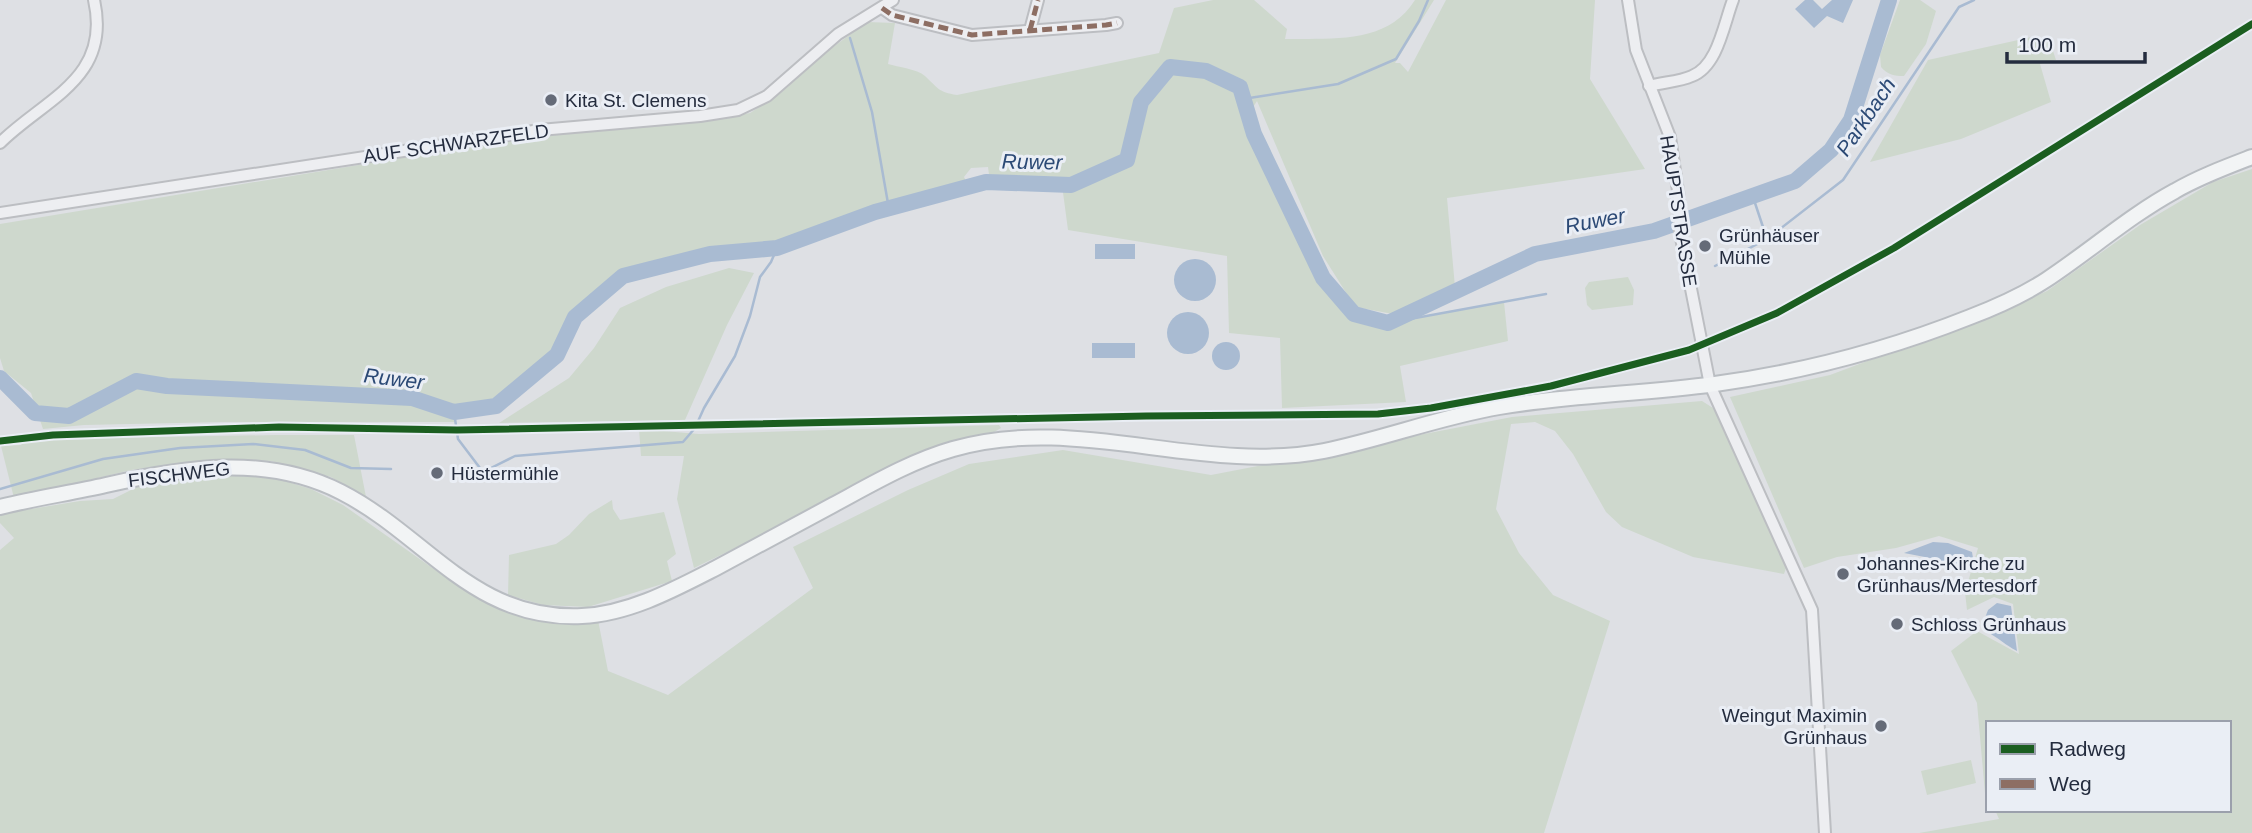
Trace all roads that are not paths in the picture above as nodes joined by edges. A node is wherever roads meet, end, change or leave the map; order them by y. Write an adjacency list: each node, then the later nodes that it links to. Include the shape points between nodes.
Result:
1 (94, 0): 10 (street, via 99,18 93,46 75,82)
2 (893, 0): 6 (street, AUF SCHWARZFELD)
3 (1038, 0): 8 (street)
4 (1628, 0): 9 (street, HAUPTSTRASSE, via 1636,50)
5 (1733, 0): 9 (street, via 1705,67 1690,77)
6 (882, 8): 8 (street, via 896,16 972,35); 12 (street, AUF SCHWARZFELD, via 838,34 767,96 738,110 540,130)
7 (1117, 23): 8 (street)
8 (1030, 30)
9 (1649, 86): 13 (street, HAUPTSTRASSE, via 1670,137 1680,233)
10 (0, 143)
11 (2252, 157): 13 (main road, FISCHWEG, via 2174,191 2044,281 1975,315 1829,364)
12 (0, 213)
13 (1710, 385): 14 (main road, FISCHWEG, via 1503,406 1284,457 1211,456 1072,438 998,440 953,449 890,474 669,593 587,616 507,606 455,575 396,528 340,492 310,479 256,467 169,471); 15 (street, HAUPTSTRASSE, via 1812,610)
14 (0, 507)
15 (1825, 833)

